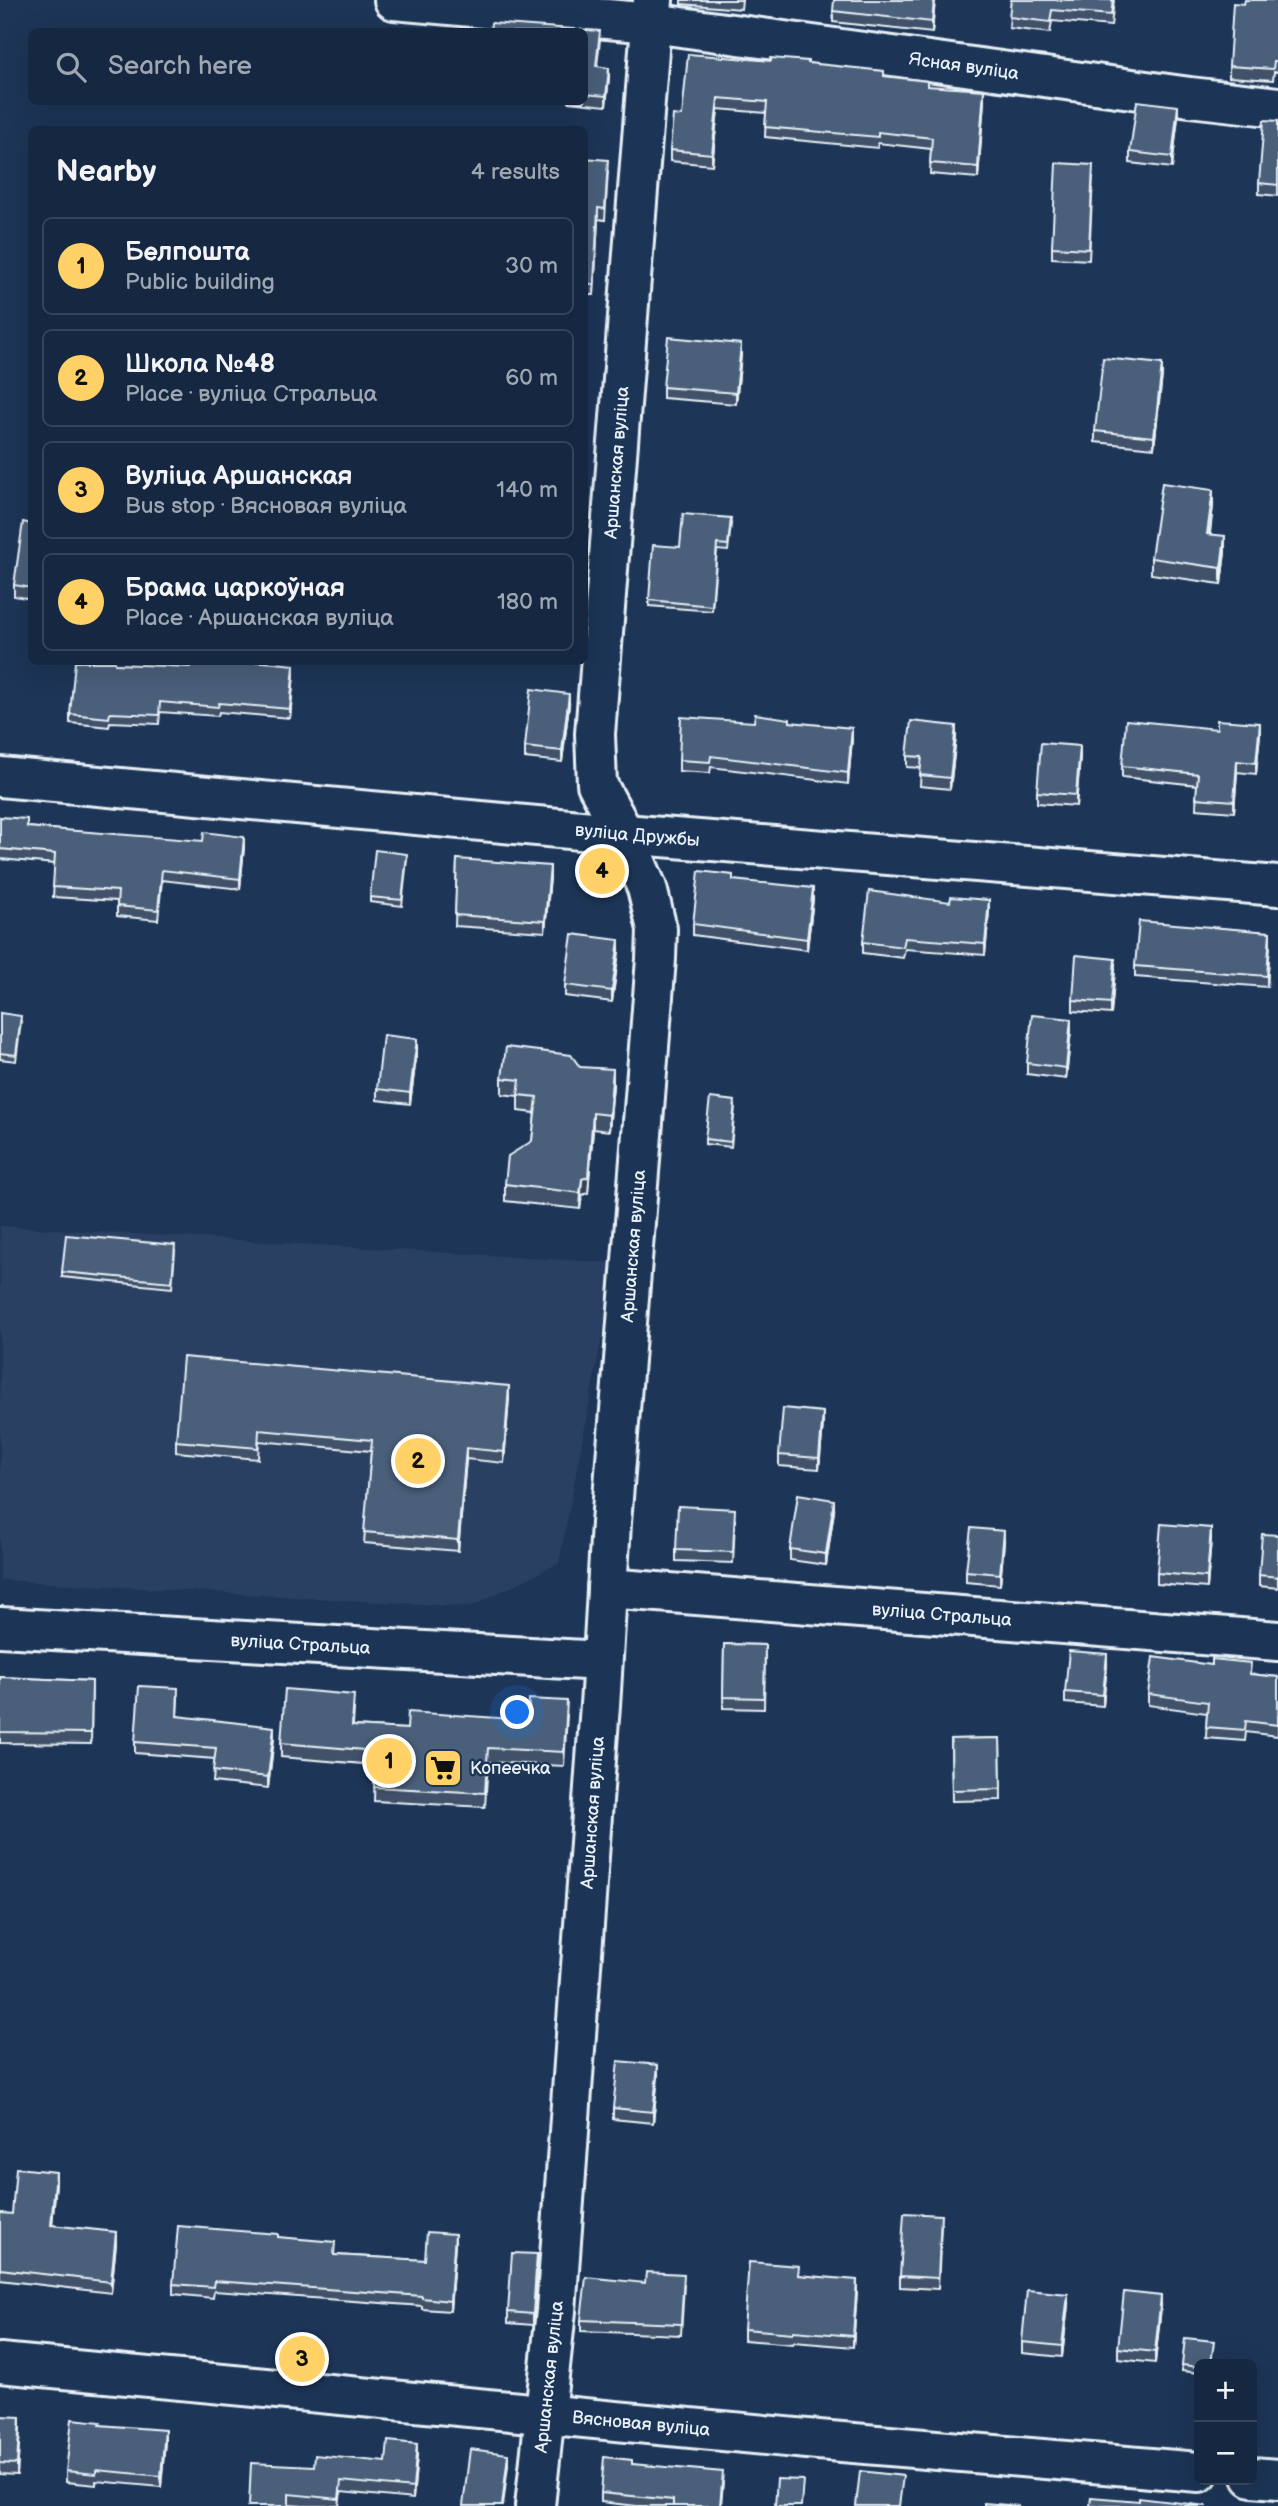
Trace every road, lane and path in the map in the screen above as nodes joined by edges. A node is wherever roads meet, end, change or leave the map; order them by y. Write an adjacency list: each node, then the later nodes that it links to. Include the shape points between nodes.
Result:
1 (394, 0): 2 (street, Ясная вуліца)
2 (652, 12): 3 (street, Ясная вуліца); 5 (street, Аршанская вуліца, via 595,734 597,785)
3 (1278, 107)
4 (0, 776): 5 (street, вуліца Дружбы)
5 (624, 834): 6 (street, вуліца Дружбы); 7 (street, Аршанская вуліца, via 647,888 657,929)
6 (1278, 886)
7 (607, 1588): 9 (street, вуліца Стральца); 10 (street, Аршанская вуліца)
8 (0, 1627): 10 (street, вуліца Стральца)
9 (1278, 1641)
10 (603, 1661): 12 (street, Аршанская вуліца, via 556,2311)
11 (0, 2363): 12 (street, Вясновая вуліца)
12 (544, 2414): 13 (street, Вясновая вуліца); 16 (street, Аршанская вуліца)
13 (1194, 2472)
14 (1257, 2477): 15 (street)
15 (1278, 2479)
16 (535, 2506)

